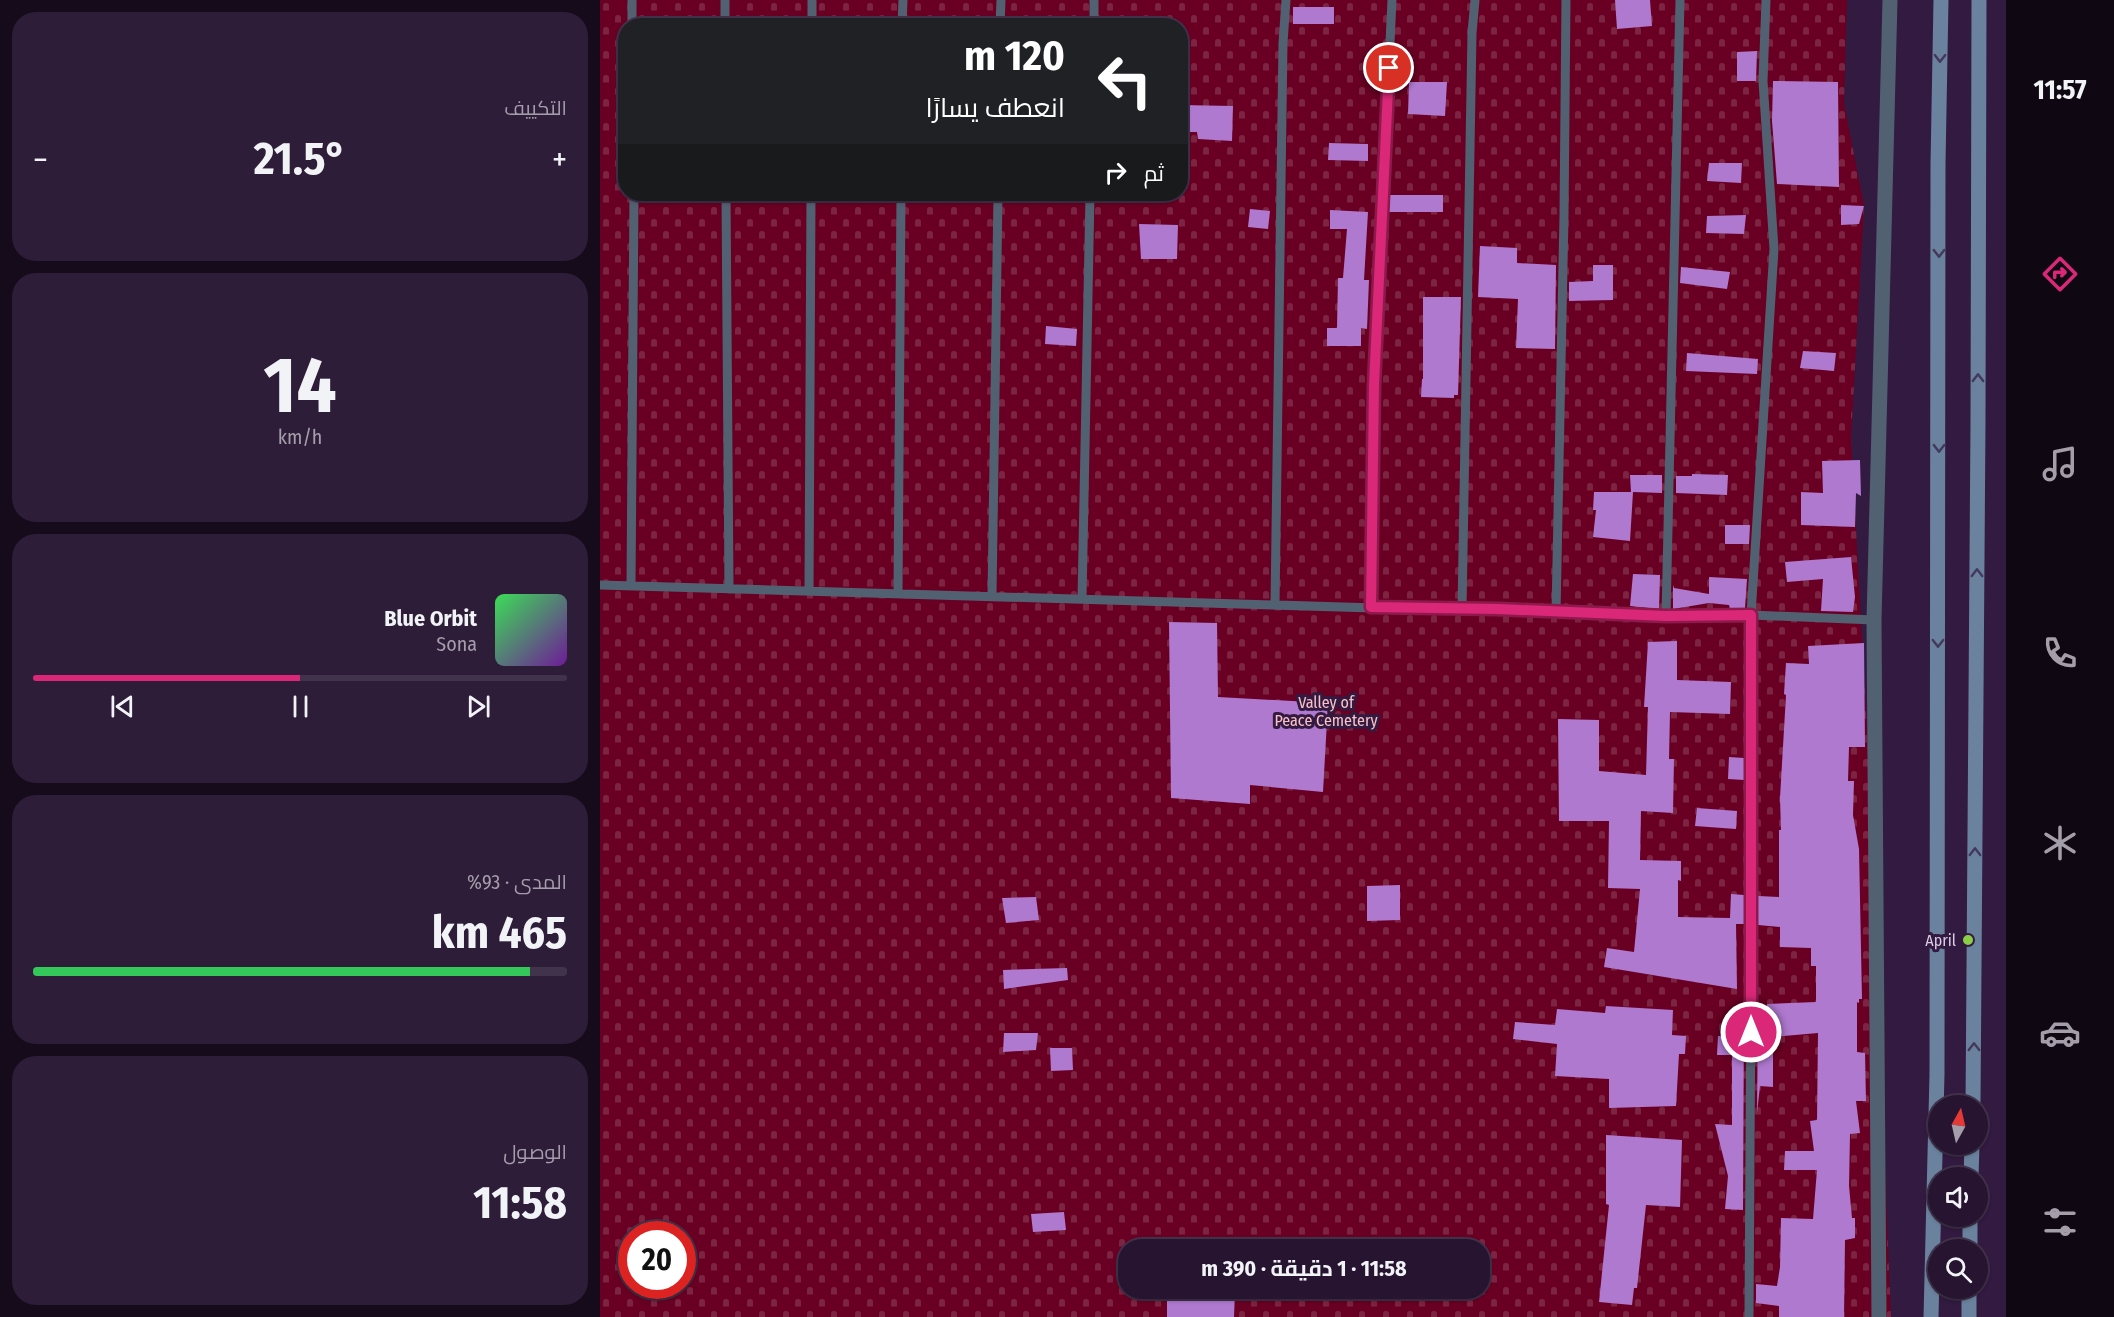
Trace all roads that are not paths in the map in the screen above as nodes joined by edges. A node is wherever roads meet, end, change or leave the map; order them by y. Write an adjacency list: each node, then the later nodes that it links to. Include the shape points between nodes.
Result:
1 (632, 0): 16 (lane)
2 (725, 0): 17 (lane)
3 (812, 0): 18 (lane)
4 (903, 0): 19 (lane)
5 (1001, 0): 20 (lane)
6 (1094, 0): 21 (lane)
7 (1286, 0): 35 (lane)
8 (1392, 0): 36 (lane, via 1374,385)
9 (1475, 0): 37 (lane)
10 (1566, 0): 38 (lane)
11 (1680, 0): 40 (lane)
12 (1766, 0): 39 (lane, via 1763,81 1774,249)
13 (1890, 0): 41 (street)
14 (1941, 0): 46 (main road, one-way to 46, via 1937,1074)
15 (1979, 0): 42 (main road, one-way to 15)
16 (632, 18)
17 (725, 18)
18 (812, 18)
19 (902, 18)
20 (1000, 18)
21 (1094, 18)
22 (634, 201): 29 (lane)
23 (726, 201): 30 (lane)
24 (811, 201): 31 (lane)
25 (901, 201): 32 (lane)
26 (998, 201): 33 (lane)
27 (1090, 201): 34 (lane)
28 (600, 585): 29 (lane)
29 (631, 586): 30 (lane)
30 (729, 589): 31 (lane)
31 (809, 591): 32 (lane)
32 (898, 593): 33 (lane)
33 (992, 596): 34 (lane)
34 (1082, 599): 35 (lane)
35 (1275, 604): 36 (lane)
36 (1371, 607): 37 (lane)
37 (1462, 610): 38 (lane)
38 (1556, 613): 40 (lane)
39 (1751, 615): 40 (lane); 41 (lane); 44 (lane)
40 (1666, 616)
41 (1874, 620): 45 (street)
42 (1973, 1095)
43 (1969, 1299): 47 (main road)
44 (1749, 1317)
45 (1879, 1317)
46 (1931, 1317)
47 (1969, 1317)

